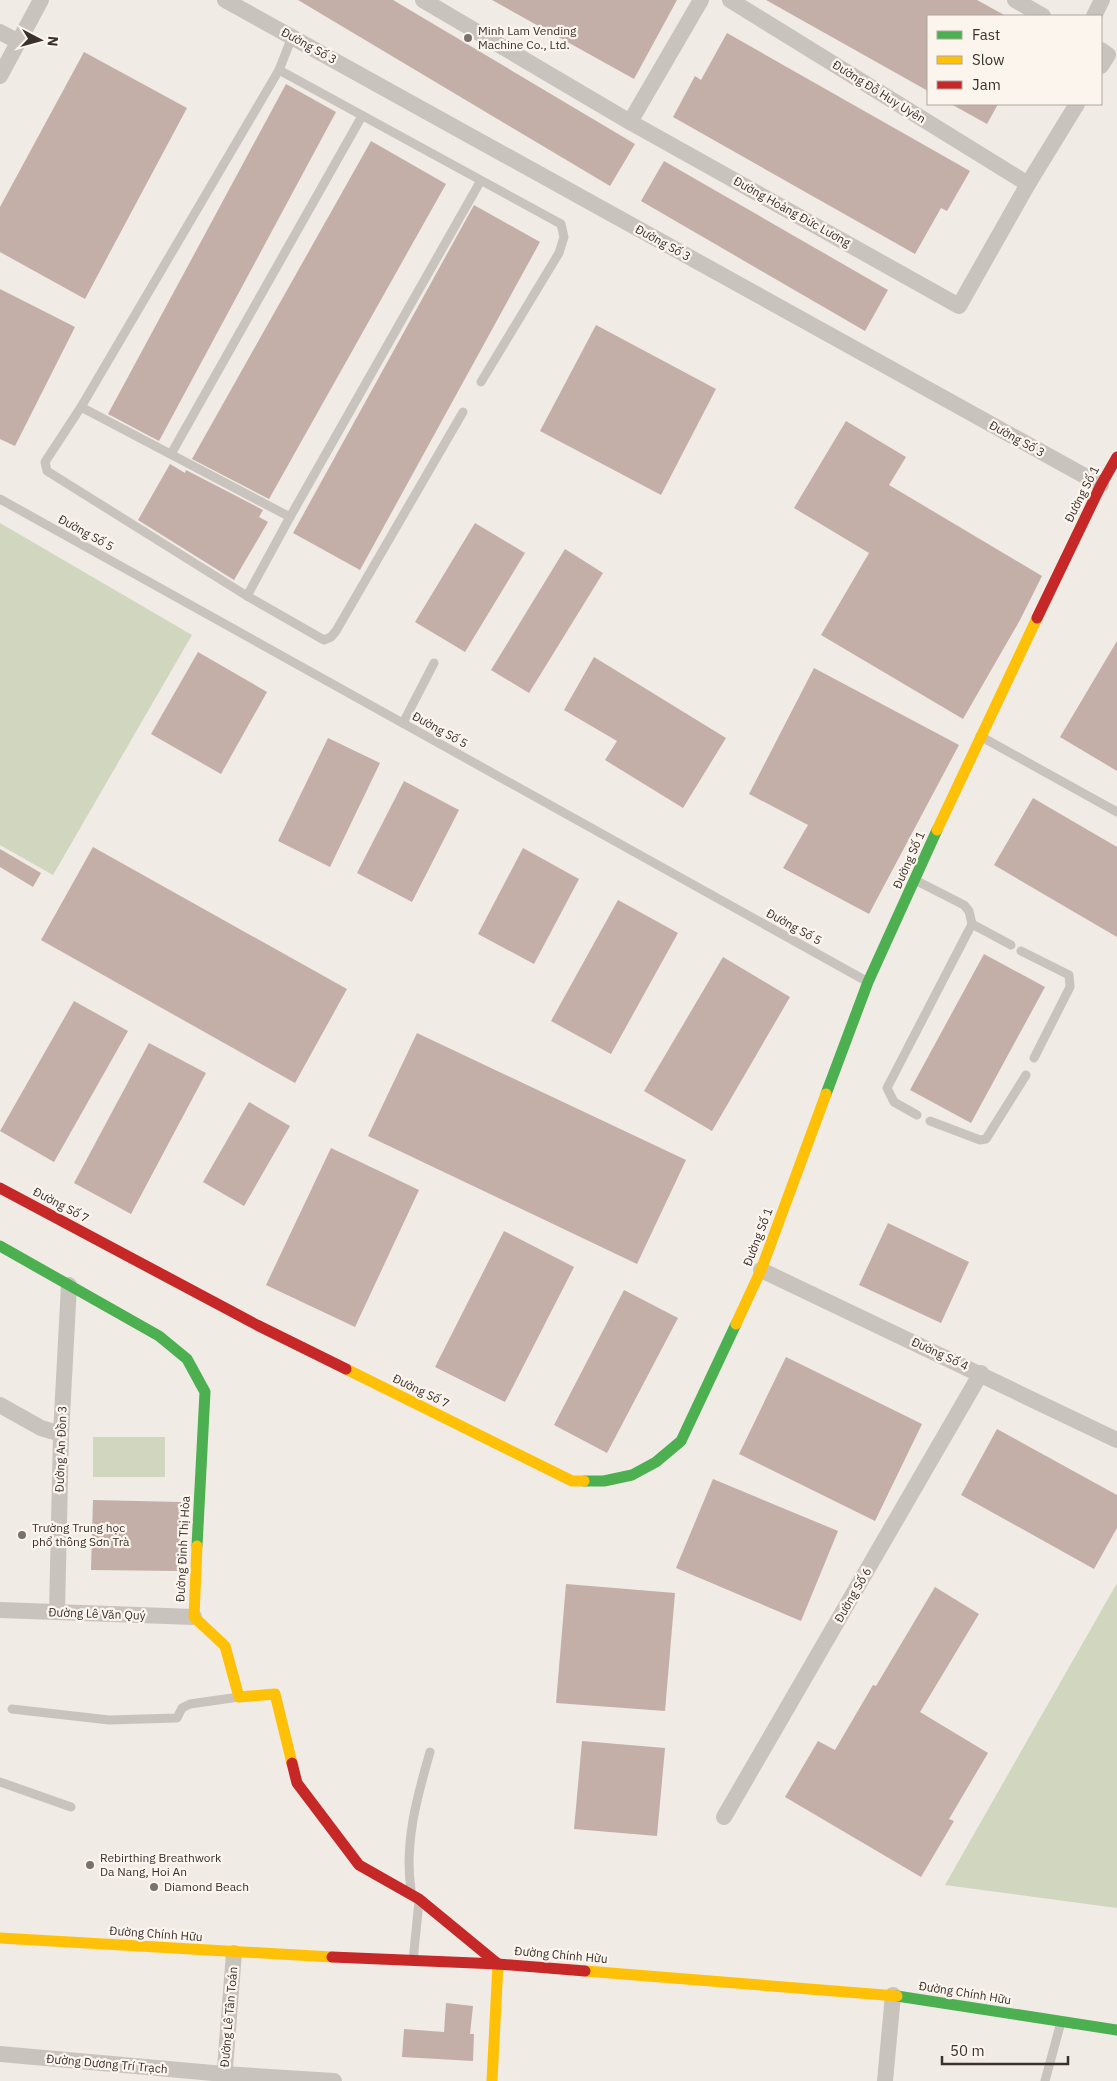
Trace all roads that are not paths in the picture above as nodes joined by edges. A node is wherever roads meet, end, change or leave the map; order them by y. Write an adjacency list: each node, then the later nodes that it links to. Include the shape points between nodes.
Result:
1 (41, 0): 12 (street)
2 (225, 0): 11 (street, Đường Số 3)
3 (423, 0): 17 (street, Đường Hoàng Đức Lương)
4 (701, 0): 17 (street)
5 (730, 0): 19 (street, Đường Đỗ Huy Uyên)
6 (1015, 0): 8 (street)
7 (1102, 0): 9 (street)
8 (1041, 15)
9 (1094, 15)
10 (0, 32): 12 (street)
11 (292, 37): 13 (lane); 25 (street, Đường Số 3)
12 (17, 42): 14 (street)
13 (279, 70): 16 (lane); 21 (lane)
14 (0, 76)
15 (1077, 105): 19 (street, Đường Hoàng Đức Lương)
16 (362, 116): 18 (lane); 23 (lane)
17 (630, 122): 19 (street, Đường Hoàng Đức Lương, via 959,306)
18 (480, 182): 20 (lane, via 561,224 564,237 559,253); 27 (lane)
19 (1028, 184)
20 (481, 382)
21 (80, 407): 23 (lane); 28 (lane, via 45,462 47,471)
22 (463, 412): 28 (lane, via 331,637 324,640)
23 (172, 454): 27 (lane)
24 (1117, 457): 25 (street, Đường Số 1)
25 (1101, 486): 31 (street, Đường Số 1)
26 (0, 499): 30 (lane, Đường Số 5)
27 (290, 517): 28 (lane)
28 (247, 596)
29 (434, 663): 30 (lane)
30 (403, 723): 37 (lane, Đường Số 5)
31 (980, 736): 32 (lane); 33 (street, Đường Số 1)
32 (1117, 812)
33 (915, 880): 34 (lane, via 964,906 969,911); 37 (street, Đường Số 1)
34 (972, 924): 35 (lane); 40 (lane, via 887,1088 894,1102)
35 (1011, 945)
36 (1021, 951): 38 (lane, via 1069,974 1071,981)
37 (868, 982): 44 (street, Đường Số 1)
38 (1034, 1058)
39 (1026, 1074): 41 (lane, via 986,1139 980,1140)
40 (917, 1115)
41 (930, 1121)
42 (0, 1188): 46 (street, Đường Số 7, via 257,1325 572,1481 600,1482 630,1477 663,1460 681,1441)
43 (0, 1246): 45 (street, Đường Đinh Thị Hòa)
44 (761, 1270): 46 (street, Đường Số 1); 47 (street, Đường Số 4)
45 (69, 1285): 49 (street, Đường An Đồn 3); 53 (street, Đường Đinh Thị Hòa, via 183,1352 205,1392)
46 (754, 1287)
47 (981, 1373): 50 (street, Đường Số 4); 59 (street, Đường Số 6)
48 (0, 1405): 49 (street, via 41,1428)
49 (61, 1434): 52 (street, Đường An Đồn 3)
50 (1117, 1440)
51 (0, 1610): 52 (street, Đường Lê Văn Quý)
52 (57, 1612): 53 (street, Đường Lê Văn Quý)
53 (194, 1617): 54 (street, Đường Đinh Thị Hòa, via 224,1646)
54 (239, 1697): 55 (lane, via 190,1704 182,1708 178,1718 109,1720); 60 (street, via 275,1694 297,1783 359,1865)
55 (12, 1709)
56 (430, 1752): 60 (lane, via 416,1798 409,1844 409,1875)
57 (0, 1782): 58 (lane)
58 (71, 1806)
59 (724, 1817)
60 (416, 1897): 63 (lane); 64 (street)
61 (0, 1938): 62 (street, Đường Chính Hữu)
62 (234, 1954): 63 (street, Đường Chính Hữu); 69 (street, Đường Lê Tân Toán)
63 (413, 1961): 64 (street, Đường Chính Hữu)
64 (498, 1964): 65 (street, Đường Chính Hữu); 71 (street)
65 (893, 1995): 66 (street, Đường Chính Hữu); 72 (street)
66 (1061, 2022): 67 (street, Đường Chính Hữu); 73 (lane)
67 (1117, 2030)
68 (0, 2054): 69 (street, Đường Dương Trí Trạch)
69 (224, 2078): 70 (street, Đường Dương Trí Trạch)
70 (334, 2081)
71 (492, 2081)
72 (886, 2081)
73 (1045, 2081)

